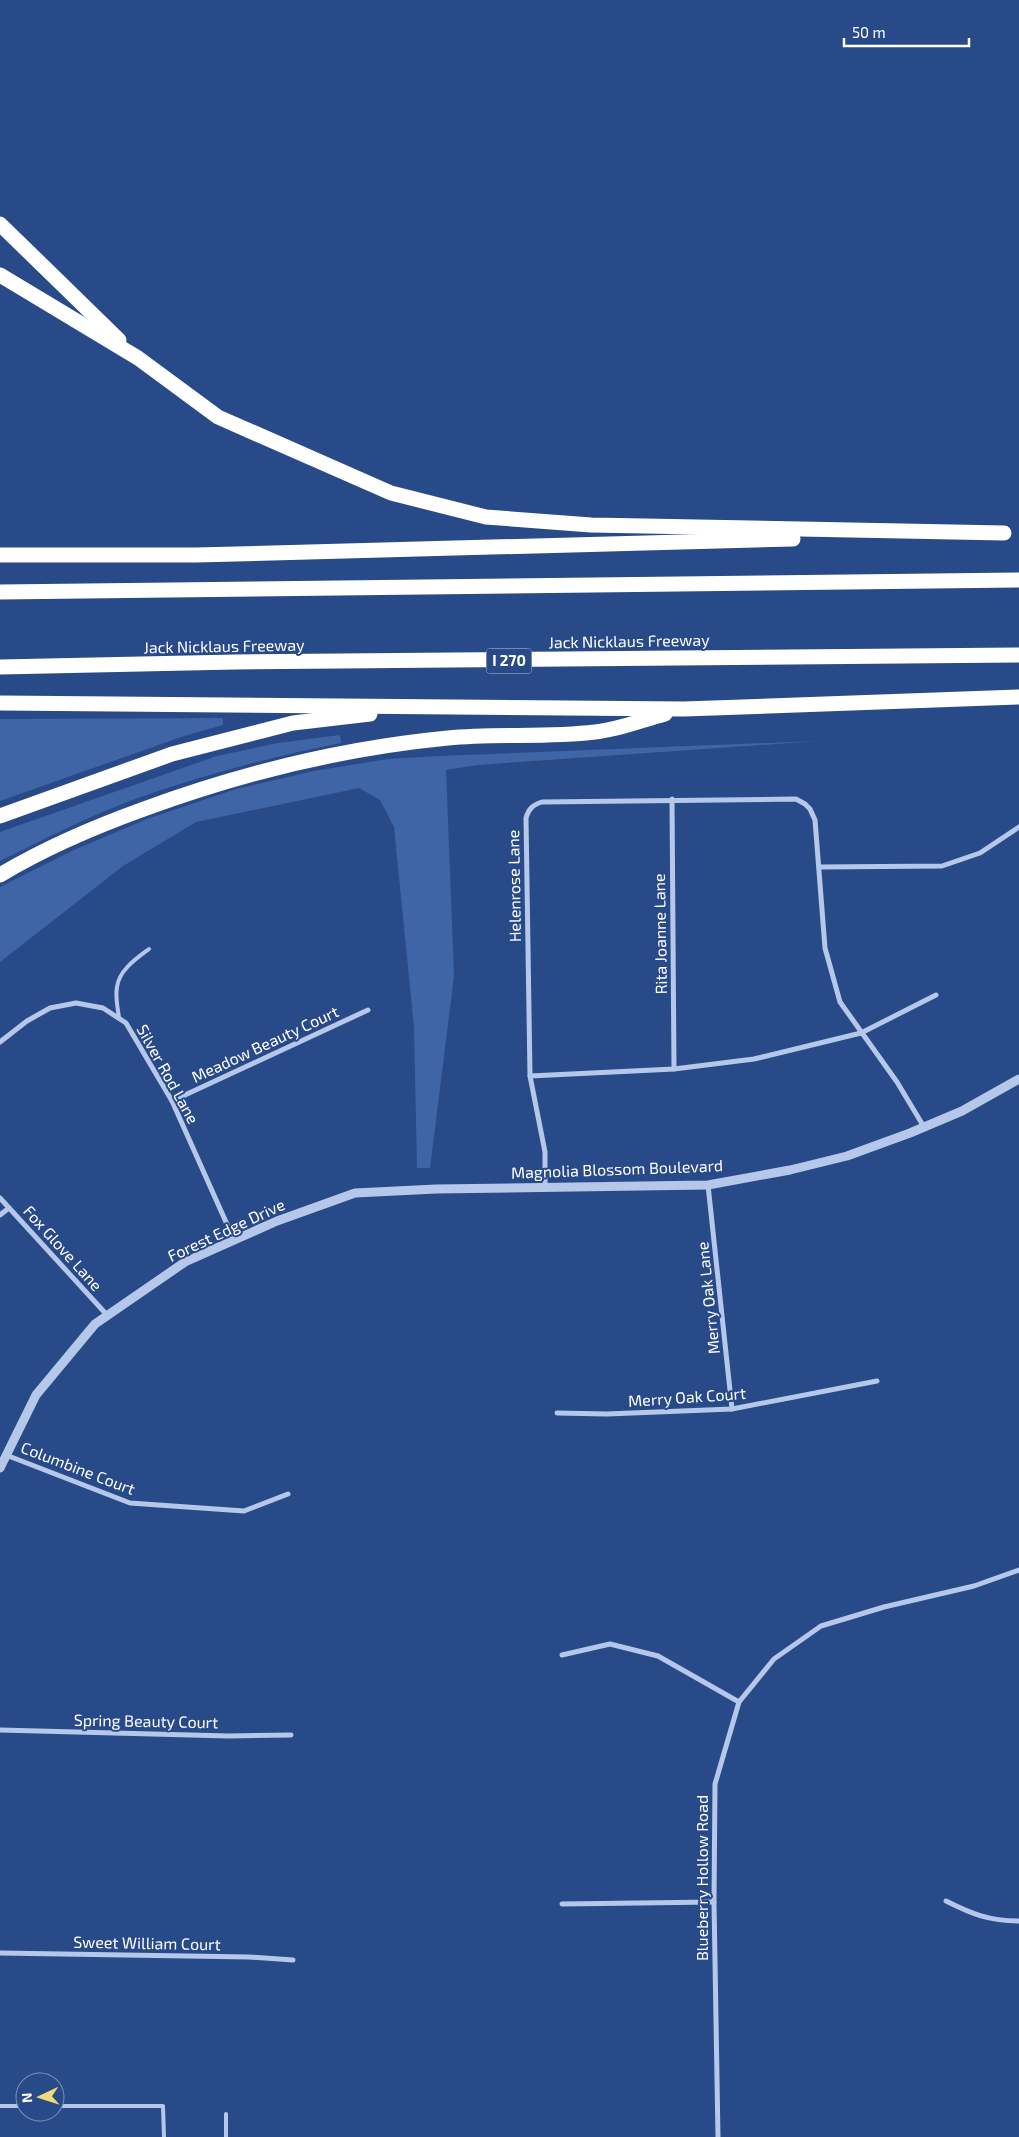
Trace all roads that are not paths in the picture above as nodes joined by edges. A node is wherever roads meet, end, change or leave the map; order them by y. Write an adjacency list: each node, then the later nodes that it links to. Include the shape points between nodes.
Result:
1 (0, 224): 3 (highway)
2 (0, 275): 3 (highway)
3 (138, 358): 4 (highway, via 218,417 391,493 486,517 591,525)
4 (1012, 533): 5 (highway, via 196,554)
5 (0, 555)
6 (1019, 580): 7 (highway)
7 (0, 592)
8 (1019, 655): 9 (highway, Jack Nicklaus Freeway / I 270)
9 (0, 667)
10 (1019, 697): 13 (highway)
11 (0, 703): 12 (highway)
12 (433, 706): 13 (highway); 15 (highway, via 293,723 172,754)
13 (684, 709): 18 (highway, via 596,732 449,738 318,758 179,796 110,821)
14 (672, 799): 17 (street, Helenrose Lane, via 801,802 810,809 815,820); 25 (street, Rita Joanne Lane); 26 (street, Helenrose Lane, via 542,802 529,810 526,818)
15 (0, 816)
16 (1019, 827): 17 (street, via 980,853 942,866)
17 (819, 867): 23 (street, via 825,948 840,1002)
18 (0, 875)
19 (149, 949): 22 (lane, via 121,976 117,987)
20 (936, 996): 23 (street)
21 (368, 1010): 28 (street, Meadow Beauty Court)
22 (119, 1018): 24 (street, Silver Rod Lane, via 103,1008 76,1003 50,1008); 28 (street, Silver Rod Lane, via 126,1023)
23 (861, 1033): 25 (street, via 754,1059); 29 (street, via 897,1082)
24 (0, 1042)
25 (674, 1069): 26 (street)
26 (530, 1076): 31 (street, Helenrose Lane, via 545,1152)
27 (1019, 1079): 29 (street, Magnolia Blossom Boulevard, via 962,1111)
28 (172, 1101): 36 (street, Silver Rod Lane)
29 (924, 1127): 30 (street, Magnolia Blossom Boulevard, via 847,1156)
30 (708, 1185): 31 (street, Magnolia Blossom Boulevard); 39 (street, Merry Oak Lane)
31 (545, 1187): 32 (street, Magnolia Blossom Boulevard)
32 (436, 1189): 36 (street, Forest Edge Drive, via 355,1193)
33 (0, 1198): 34 (street, Fox Glove Lane)
34 (9, 1208): 35 (street); 37 (street, Fox Glove Lane)
35 (0, 1216)
36 (234, 1240): 37 (street, Forest Edge Drive, via 185,1262)
37 (107, 1316): 41 (street, Forest Edge Drive, via 95,1324 36,1395)
38 (877, 1381): 39 (street, Merry Oak Court)
39 (732, 1409): 40 (street, Merry Oak Court)
40 (557, 1413)
41 (5, 1454): 42 (street, Forest Edge Drive); 43 (street, Columbine Court, via 130,1503 244,1511)
42 (0, 1468)
43 (288, 1494)
44 (1019, 1570): 46 (street, Blueberry Hollow Road, via 974,1586 821,1626 774,1659)
45 (562, 1655): 46 (street, via 610,1644 658,1656)
46 (739, 1702): 50 (street, Blueberry Hollow Road, via 715,1784)
47 (0, 1730): 48 (street, Spring Beauty Court)
48 (291, 1735)
49 (946, 1901): 52 (street, via 975,1916)
50 (714, 1902): 51 (street); 61 (street, Blueberry Hollow Road)
51 (562, 1904)
52 (1019, 1921)
53 (0, 1952): 54 (street, Sweet William Court)
54 (293, 1960)
55 (0, 2106): 56 (lane)
56 (15, 2106)
57 (65, 2106): 59 (lane, via 163,2106)
58 (226, 2114): 60 (lane)
59 (164, 2137)
60 (226, 2137)
61 (718, 2137)

